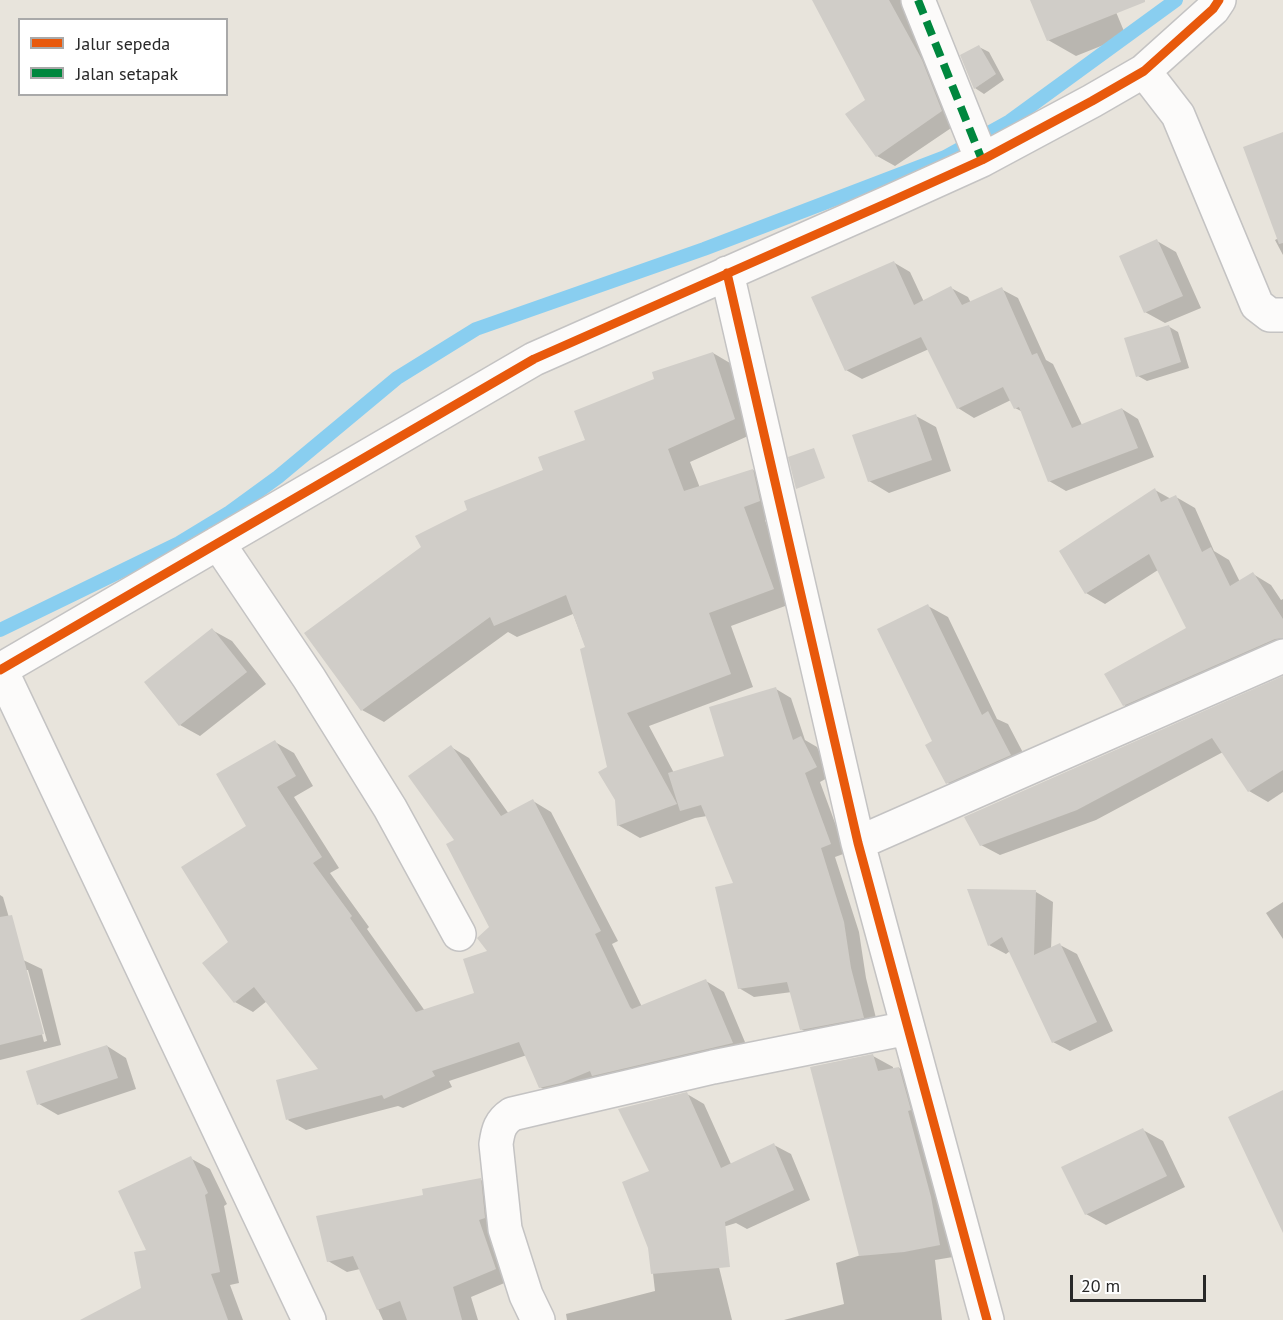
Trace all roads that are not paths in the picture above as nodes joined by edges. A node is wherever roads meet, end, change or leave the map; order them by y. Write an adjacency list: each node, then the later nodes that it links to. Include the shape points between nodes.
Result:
1 (918, 0): 4 (street)
2 (1218, 0): 3 (street, via 1213,9)
3 (1144, 71): 4 (street); 6 (street, via 1178,115 1257,305 1270,315)
4 (981, 156): 5 (street, via 880,207)
5 (727, 273): 7 (street, via 534,359); 10 (street)
6 (1283, 315)
7 (218, 543): 9 (street); 11 (street, via 390,808)
8 (1283, 657): 10 (street)
9 (0, 670): 13 (street)
10 (858, 843): 12 (street)
11 (459, 934)
12 (908, 1028): 14 (street, via 702,1070 512,1114 502,1121 495,1143 505,1229); 15 (street)
13 (309, 1320)
14 (538, 1320)
15 (987, 1320)

